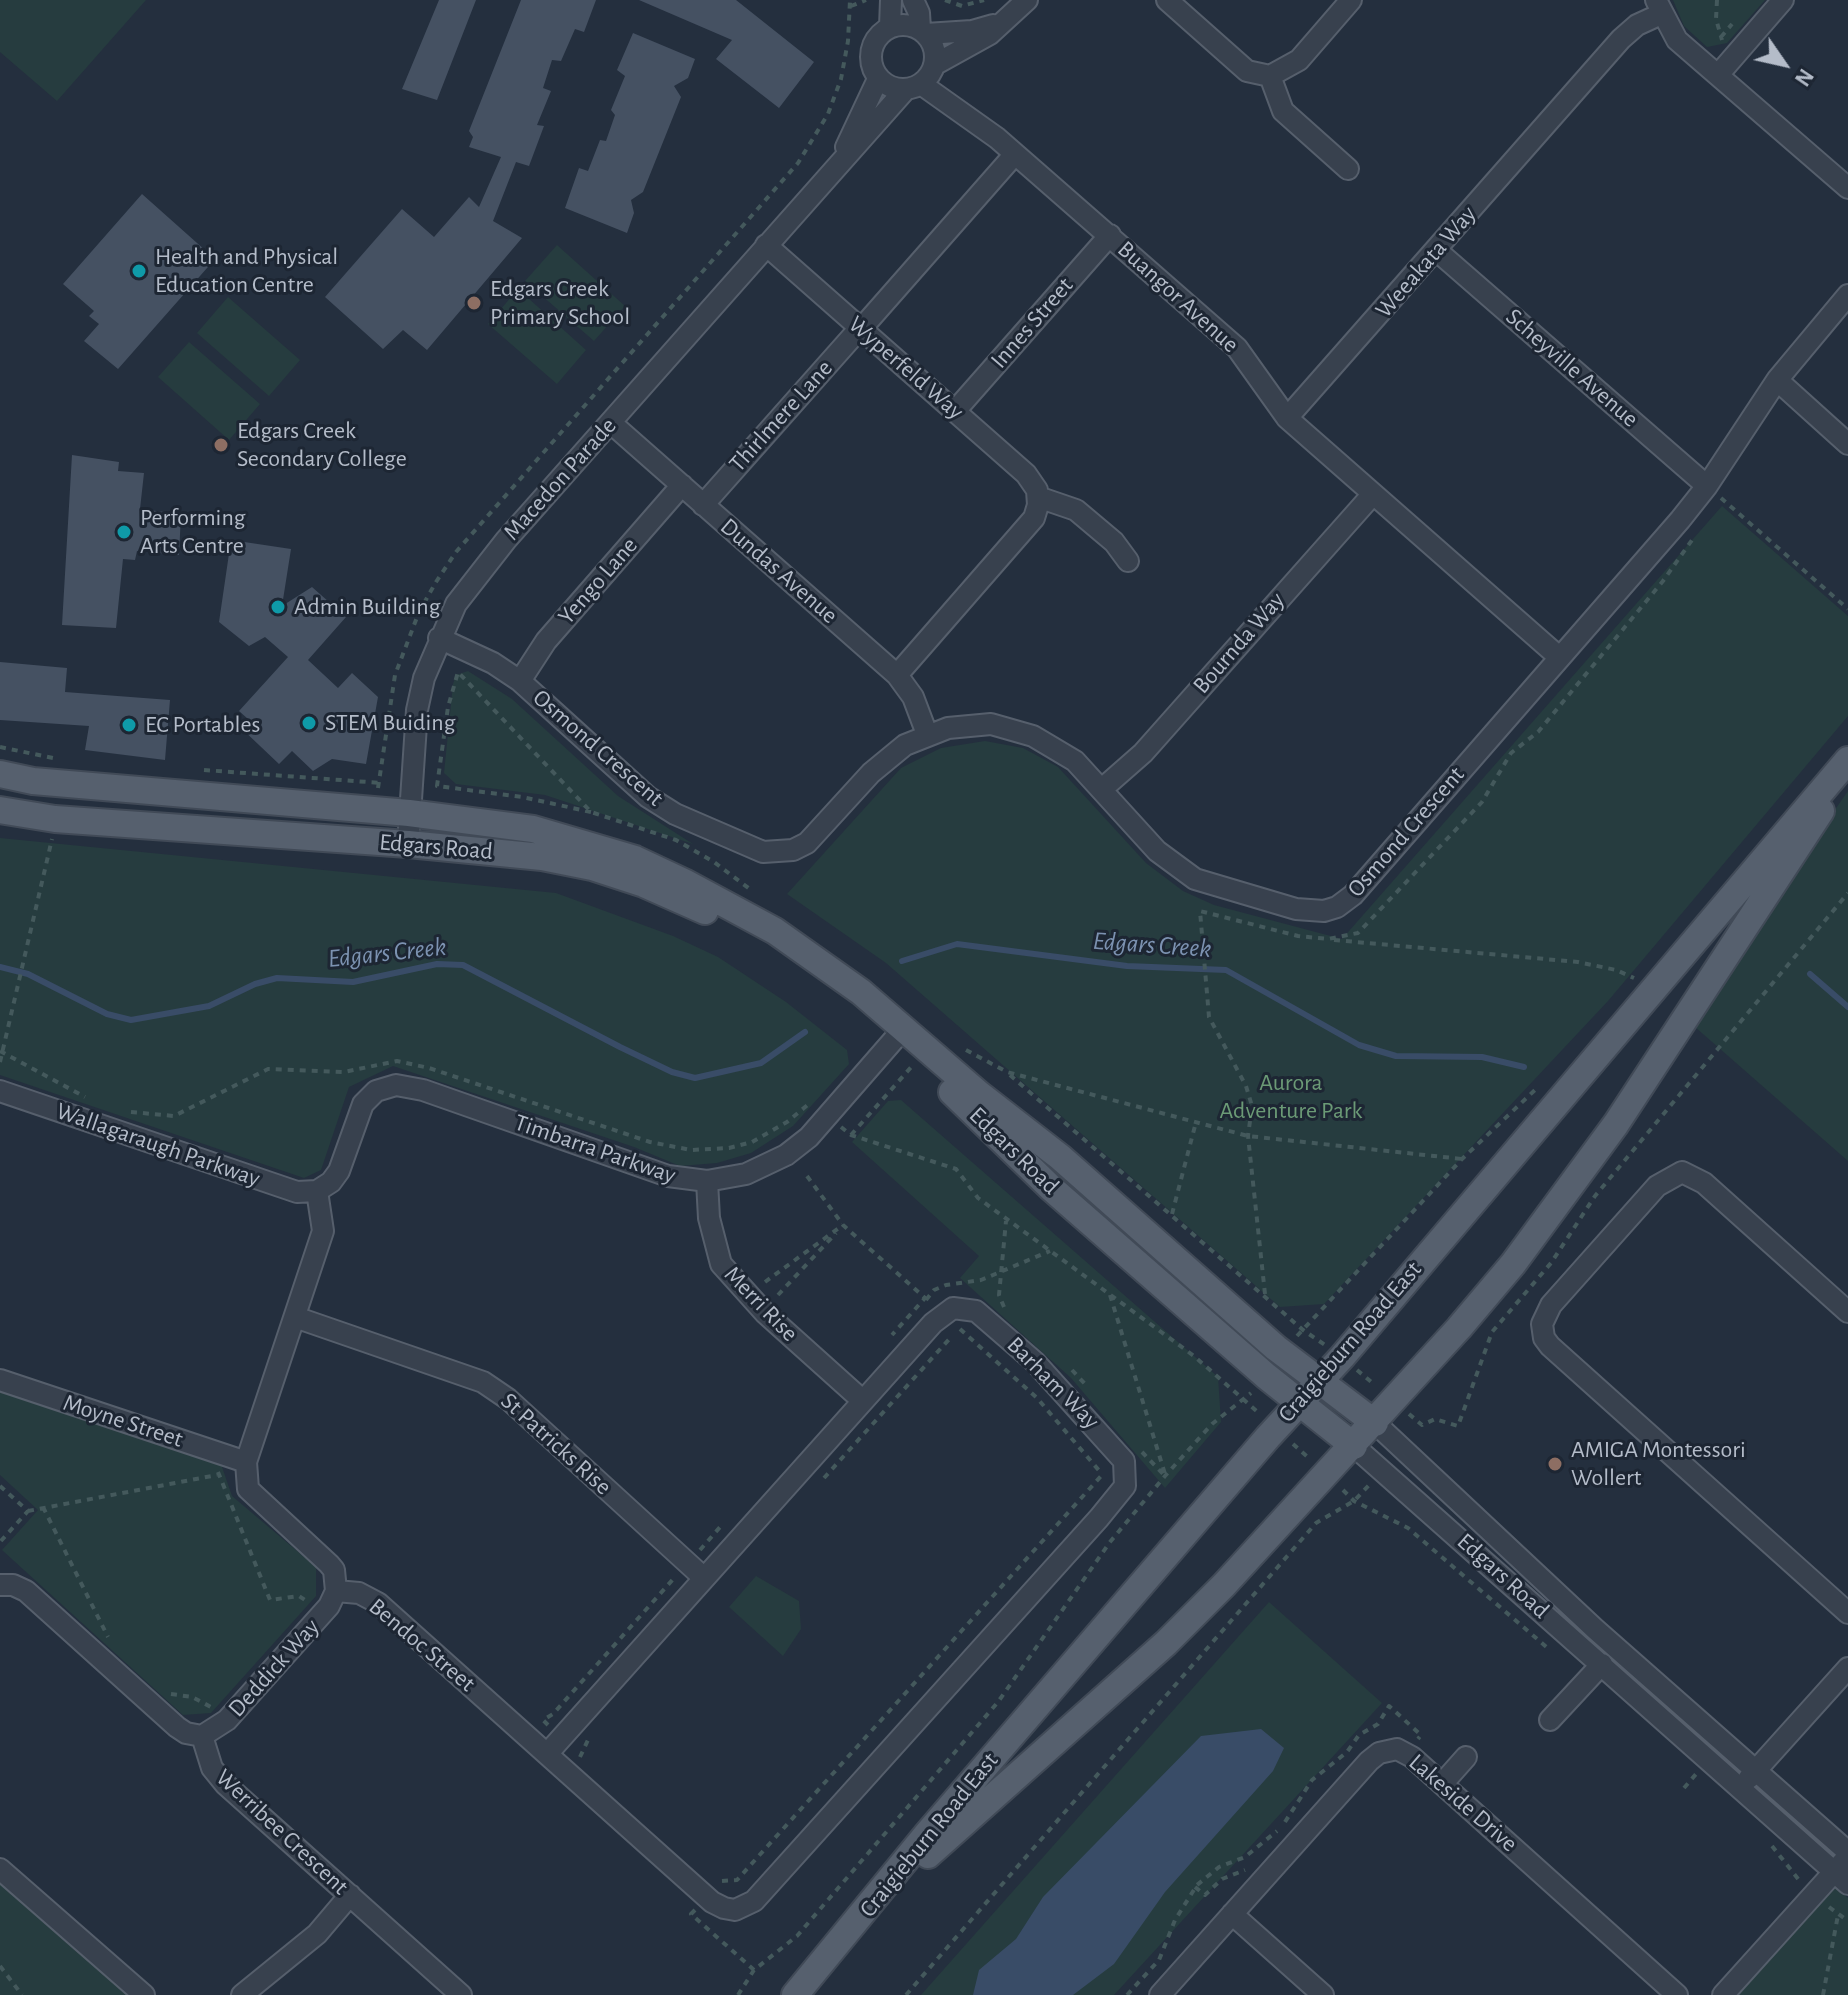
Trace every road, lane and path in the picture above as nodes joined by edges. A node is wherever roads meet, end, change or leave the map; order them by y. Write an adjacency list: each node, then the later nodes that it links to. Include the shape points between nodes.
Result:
1 (866, 0): 11 (path)
2 (891, 0): 14 (street)
3 (913, 0): 15 (street)
4 (945, 0): 5 (path, via 962,6)
5 (984, 0)
6 (1027, 0): 13 (street)
7 (1167, 0): 19 (street, via 1247,71)
8 (1351, 0): 19 (street, via 1299,60)
9 (1717, 0): 16 (path, via 1719,33)
10 (1783, 0): 16 (street)
11 (851, 6)
12 (1659, 7): 18 (street, via 1677,40); 28 (street, Weeakata Way, via 1621,39)
13 (1008, 19): 15 (street, via 972,31); 17 (street)
14 (890, 27): 15 (street, via 905,24); 20 (street, via 880,34 870,56)
15 (923, 32): 17 (street, via 934,49)
16 (1736, 53): 18 (street)
17 (934, 65): 21 (street)
18 (1718, 75): 25 (street)
19 (1270, 76): 23 (street, via 1283,111)
20 (878, 79): 21 (street, via 895,89); 24 (street, Macedon Parade)
21 (913, 87): 22 (street, Buangor Avenue); 24 (street, Macedon Parade)
22 (1015, 154): 26 (street, Buangor Avenue); 30 (street, Thirlmere Lane)
23 (1348, 169)
24 (831, 171): 27 (street, Macedon Parade)
25 (1848, 188)
26 (1110, 235): 32 (street, Innes Street); 33 (street, Buangor Avenue, via 1237,348)
27 (766, 245): 30 (street, Wyperfeld Way); 34 (street, Macedon Parade)
28 (1436, 250): 33 (street, Weeakata Way); 38 (street, Scheyville Avenue)
29 (1848, 295): 31 (street, Osmond Crescent)
30 (860, 328): 32 (street, Wyperfeld Way); 40 (street, Thirlmere Lane)
31 (1777, 380): 35 (street); 38 (street, Osmond Crescent)
32 (955, 411): 39 (street, Wyperfeld Way, via 1026,474)
33 (1287, 418): 37 (street, Buangor Avenue)
34 (611, 423): 36 (street, Dundas Avenue); 44 (street, Macedon Parade, via 469,584)
35 (1848, 444)
36 (682, 485): 40 (street, Dundas Avenue); 47 (street, Yengo Lane, via 546,641)
37 (1373, 494): 45 (street, Buangor Avenue); 54 (street, Bournda Way, via 1143,753)
38 (1715, 496): 43 (path); 45 (street, Osmond Crescent)
39 (1038, 497): 42 (street, via 1076,510); 46 (street, via 1030,522)
40 (703, 505): 46 (street, Dundas Avenue)
41 (1696, 535): 61 (path, via 1538,732 1511,753 1482,802 1366,926 1347,937)
42 (1128, 561)
43 (1848, 609)
44 (439, 638): 47 (street, Osmond Crescent); 57 (street, Macedon Parade, via 417,710)
45 (1559, 657): 54 (street, Osmond Crescent, via 1353,895 1324,911 1296,909 1195,879 1157,851)
46 (897, 675): 48 (street, Dundas Avenue, via 913,697)
47 (520, 681): 48 (street, Osmond Crescent, via 648,797 763,852 793,850 807,843 884,760)
48 (927, 734): 54 (street, Osmond Crescent, via 968,724 1014,728 1058,748)
49 (0, 747): 50 (path)
50 (64, 760)
51 (1848, 760): 97 (main road, Craigieburn Road East)
52 (1848, 772): 101 (main road, Craigieburn Road East, via 1758,902 1664,1055 1556,1207)
53 (0, 774): 57 (main road, Edgars Road)
54 (1102, 789)
55 (0, 810): 58 (main road, Edgars Road, via 69,820)
56 (591, 812): 56 (path, via 437,786 458,672); 60 (path, via 686,845)
57 (409, 813): 58 (street, Macedon Parade); 63 (main road, Edgars Road, via 533,829 635,859 775,931 821,962)
58 (408, 844): 63 (main road, Edgars Road, via 542,857 644,884 759,939)
59 (48, 866): 66 (path)
60 (759, 895)
61 (1328, 939): 62 (path, via 1578,962 1638,980); 72 (path, via 1200,911 1209,1017 1246,1086 1252,1106)
62 (1628, 990)
63 (899, 1034): 65 (main road, Edgars Road); 75 (street, Timbarra Parkway, via 809,1137 786,1155 746,1174); 93 (main road, Edgars Road, via 1060,1157)
64 (954, 1042): 67 (path)
65 (917, 1060): 71 (path); 95 (main road, Edgars Road, via 1051,1188)
66 (0, 1062)
67 (1007, 1072): 70 (path); 77 (path)
68 (1542, 1083): 73 (path)
69 (0, 1091): 76 (street, Wallagaraugh Parkway, via 297,1192)
70 (1196, 1122): 72 (path); 77 (path)
71 (851, 1135)
72 (1248, 1136): 73 (path); 85 (path)
73 (1462, 1159): 91 (path)
74 (807, 1176): 79 (path)
75 (707, 1181): 76 (street, Timbarra Parkway, via 668,1176 396,1085 376,1091 359,1112 335,1178); 99 (street, Merri Rise, via 709,1218 721,1264 765,1313)
76 (317, 1191): 90 (street, via 323,1231)
77 (1172, 1214): 85 (path)
78 (1007, 1220): 81 (path)
79 (843, 1225): 82 (path); 84 (path); 86 (path)
80 (1050, 1251): 81 (path)
81 (1002, 1272): 86 (path, via 946,1285); 87 (path, via 999,1295)
82 (765, 1282)
83 (1109, 1293): 108 (path)
84 (778, 1295)
85 (1265, 1296): 91 (path)
86 (925, 1298): 89 (path); 92 (path)
87 (1006, 1311)
88 (1848, 1312): 119 (street, via 1704,1183 1682,1172 1657,1186 1551,1305 1542,1324 1550,1346)
89 (943, 1314): 99 (street); 107 (path, via 1037,1398); 110 (street, Barham Way, via 958,1306 976,1311 1061,1387 1124,1461 1127,1477)
90 (295, 1317): 105 (street); 115 (street, St Patricks Rise, via 483,1382)
91 (1303, 1330): 93 (path)
92 (887, 1341)
93 (1283, 1353): 97 (main road, Edgars Road)
94 (1066, 1364): 98 (path)
95 (1266, 1376): 100 (main road, Edgars Road); 108 (path)
96 (0, 1380): 104 (street, Moyne Street)
97 (1319, 1380): 100 (main road, Craigieburn Road East); 101 (main road, Edgars Road)
98 (1085, 1384)
99 (863, 1401): 116 (street)
100 (1298, 1402): 102 (main road, Edgars Road); 150 (main road, Craigieburn Road East, via 927,1834)
101 (1375, 1423): 102 (main road, Craigieburn Road East); 134 (street, Edgars Road, via 1595,1629)
102 (1354, 1446): 123 (street, Edgars Road); 150 (main road, Craigieburn Road East, via 1166,1643 971,1814)
103 (1140, 1449): 108 (path)
104 (225, 1455): 105 (street, Moyne Street); 106 (path)
105 (246, 1462): 118 (street, Bendoc Street, via 248,1489 329,1564)
106 (217, 1475): 111 (path); 120 (path, via 270,1600 299,1596)
107 (1102, 1475): 110 (path); 143 (path, via 737,1880)
108 (1165, 1476): 156 (path, via 1110,1542 998,1702 797,1936 754,1970)
109 (0, 1486): 112 (path)
110 (1120, 1492): 130 (street, Bendoc Street, via 754,1901 735,1910 712,1902)
111 (43, 1507): 112 (path); 121 (path)
112 (28, 1511): 114 (path)
113 (729, 1517): 115 (path)
114 (0, 1542)
115 (688, 1563): 116 (street, St Patricks Rise); 129 (path, via 543,1720)
116 (704, 1578): 129 (street)
117 (0, 1585): 128 (street, via 26,1591 177,1727)
118 (336, 1591): 120 (street, Deddick Way); 130 (street, Bendoc Street, via 359,1593 378,1603)
119 (1848, 1613)
120 (322, 1615): 126 (street, Deddick Way)
121 (113, 1645)
122 (1553, 1652): 158 (path, via 1395,1519 1354,1501 1335,1509 1316,1523 1233,1616)
123 (1602, 1664): 127 (street); 138 (street, Edgars Road)
124 (1848, 1668): 134 (street)
125 (160, 1687): 126 (path, via 200,1700)
126 (227, 1720): 128 (street, Deddick Way)
127 (1550, 1720)
128 (202, 1736): 146 (street, Werribee Crescent, via 217,1775)
129 (562, 1737): 130 (street); 131 (path)
130 (547, 1754)
131 (581, 1756)
132 (1466, 1757): 136 (street)
133 (1684, 1766): 135 (path)
134 (1757, 1769): 138 (street); 141 (street, Edgars Road)
135 (1695, 1776): 137 (path); 139 (path)
136 (1442, 1784): 147 (street, Lakeside Drive, via 1403,1750 1379,1753); 162 (street, Lakeside Drive)
137 (1706, 1786)
138 (1741, 1787): 141 (street, Edgars Road)
139 (1684, 1788)
140 (1770, 1843): 145 (path)
141 (1844, 1866): 145 (street)
142 (0, 1869): 153 (street)
143 (721, 1880)
144 (1195, 1887): 159 (path, via 1159,1960)
145 (1814, 1893): 148 (path); 163 (street)
146 (350, 1895): 154 (street, via 317,1934); 155 (street, Werribee Crescent)
147 (1232, 1914): 160 (street, Lakeside Drive); 161 (street)
148 (1838, 1915): 149 (path); 164 (path)
149 (1848, 1921)
150 (854, 1927): 157 (main road, Craigieburn Road East)
151 (0, 1966): 152 (path)
152 (22, 1995)
153 (144, 1995)
154 (242, 1995)
155 (461, 1995)
156 (738, 1995)
157 (795, 1995)
158 (906, 1995)
159 (1127, 1995)
160 (1160, 1995)
161 (1323, 1995)
162 (1677, 1995)
163 (1723, 1995)
164 (1823, 1995)

